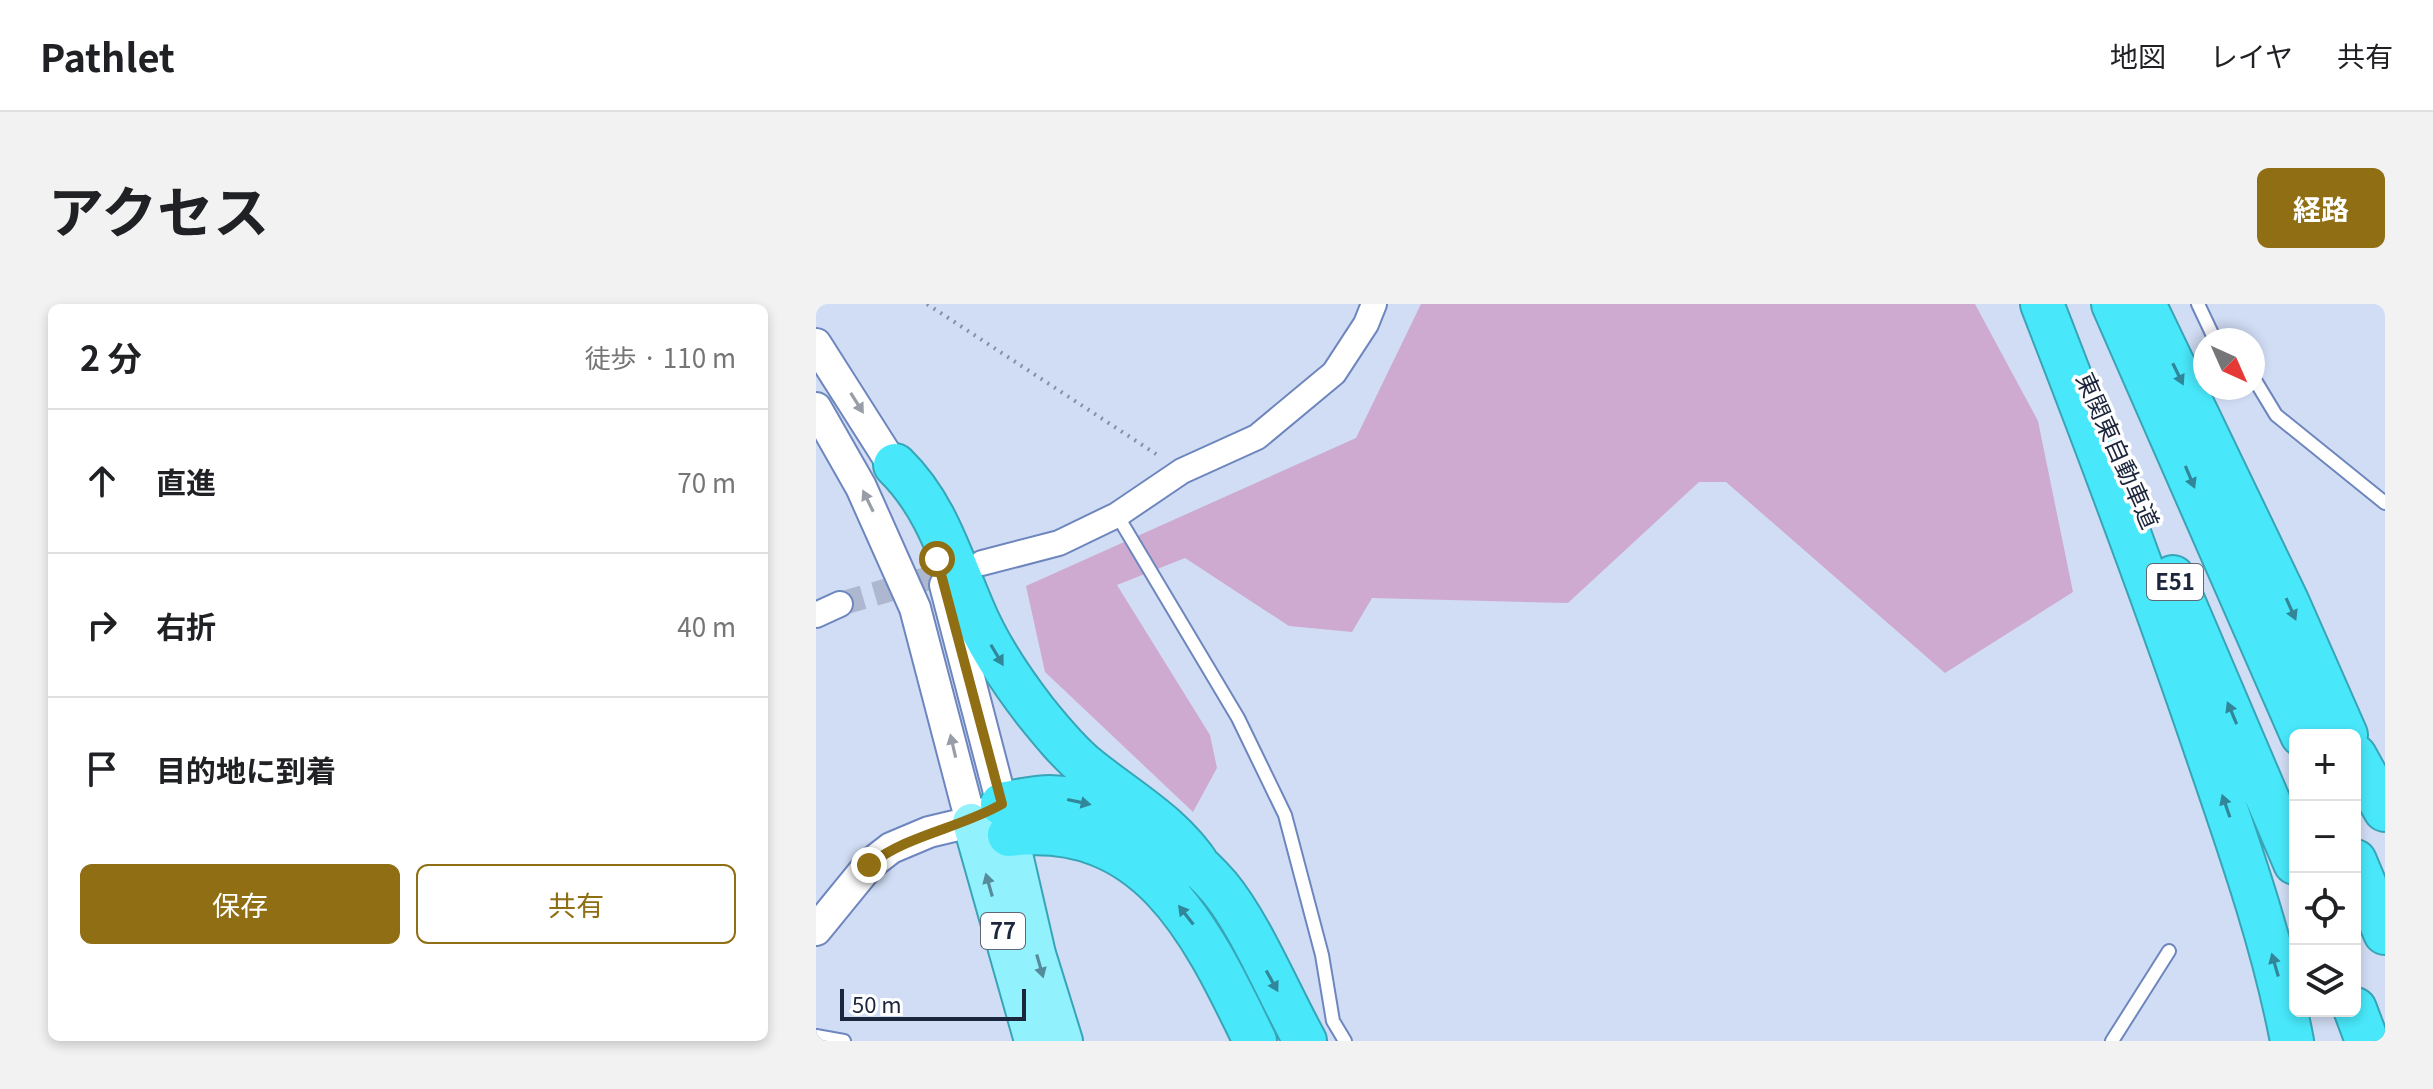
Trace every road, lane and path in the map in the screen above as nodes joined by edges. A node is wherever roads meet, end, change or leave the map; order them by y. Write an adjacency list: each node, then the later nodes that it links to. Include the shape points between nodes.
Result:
1 (927, 304): 13 (path)
2 (1374, 304): 13 (street, via 1334,373 1257,437)
3 (2042, 304): 39 (highway, one-way to 3, via 2246,865 2133,536)
4 (2050, 304): 24 (highway, 東関東自動車道 / E51, one-way to 4)
5 (2113, 304): 19 (highway, E51, one-way to 19)
6 (2144, 304): 20 (highway, one-way to 20)
7 (2198, 304): 8 (lane)
8 (2209, 328)
9 (816, 344): 12 (street, one-way to 12)
10 (2265, 397): 14 (lane, via 2276,415)
11 (816, 408): 23 (street, one-way to 11, via 915,608 861,487)
12 (895, 465): 23 (street, via 920,516 951,604); 25 (highway, one-way to 25, via 925,500 978,621 1035,711 1086,767 1185,844)
13 (1182, 471): 15 (street)
14 (2385, 503)
15 (1117, 515): 16 (street, via 1059,543); 37 (lane, via 1238,718 1285,815 1322,955 1333,1021)
16 (982, 563)
17 (840, 604): 18 (street)
18 (816, 615)
19 (2299, 729)
20 (2343, 729)
21 (2361, 767): 22 (highway)
22 (2385, 810)
23 (994, 820): 25 (highway, one-way to 25, via 1052,797 1104,808 1145,828); 27 (street, via 929,832 891,848 869,865); 33 (main road, 77, one-way to 23); 34 (main road, 77, one-way to 34); 35 (highway, one-way to 23, via 1200,932 1146,872 1081,837)
24 (2289, 849)
25 (1201, 869): 36 (highway, one-way to 36, via 1241,921)
26 (2360, 873): 28 (highway)
27 (816, 930)
28 (2385, 933)
29 (2169, 951): 38 (lane)
30 (2358, 1017): 40 (highway)
31 (816, 1036): 32 (lane)
32 (844, 1041)
33 (1033, 1041)
34 (1064, 1041)
35 (1255, 1041)
36 (1305, 1041)
37 (1345, 1041)
38 (2112, 1041)
39 (2292, 1041)
40 (2367, 1041)

